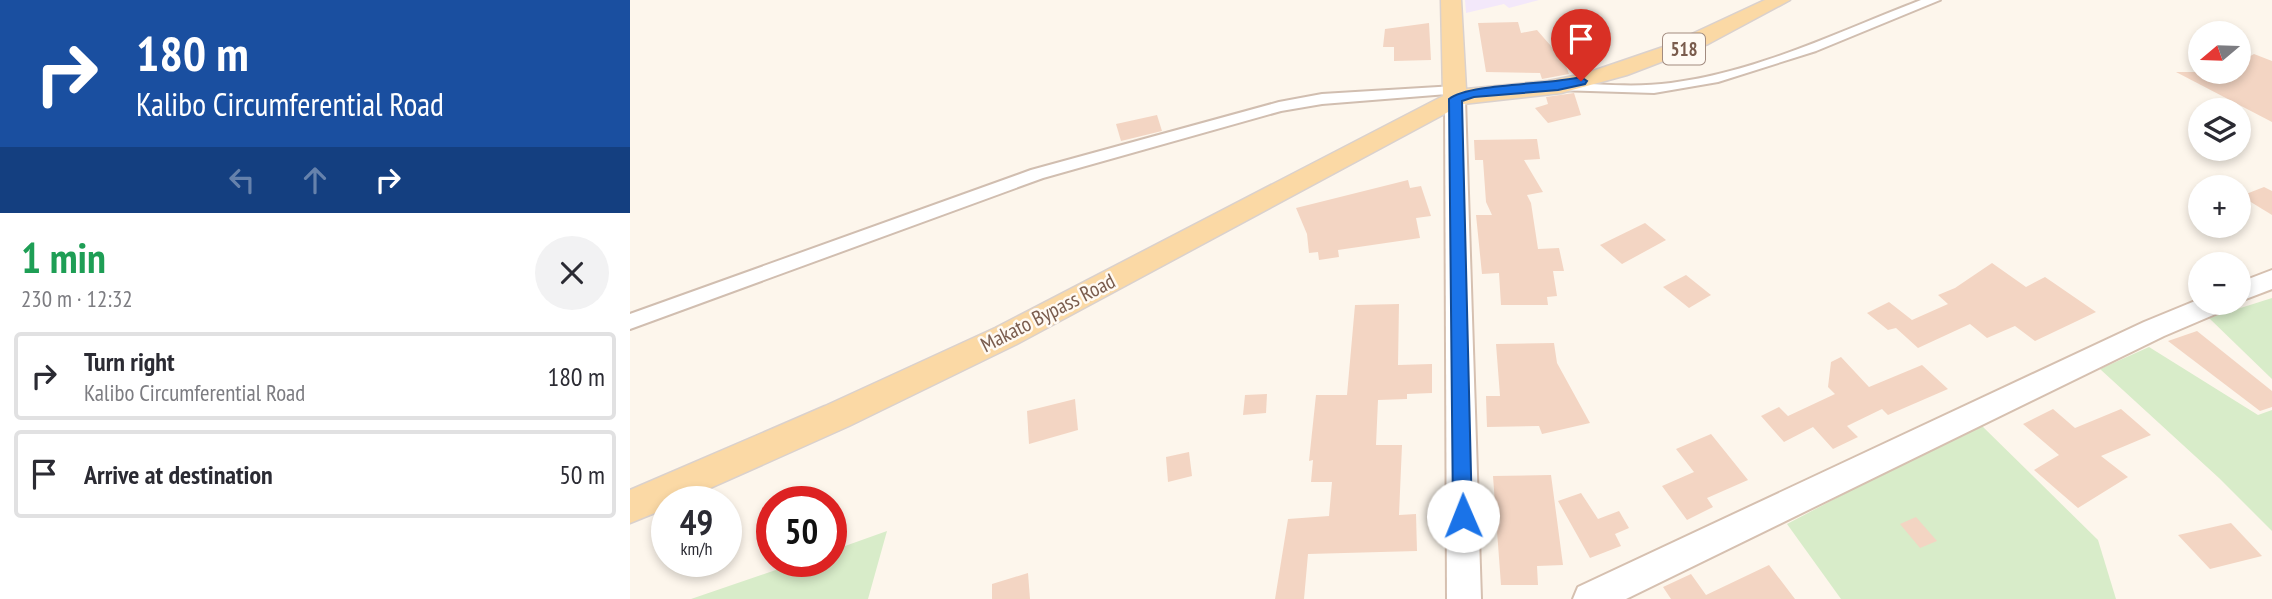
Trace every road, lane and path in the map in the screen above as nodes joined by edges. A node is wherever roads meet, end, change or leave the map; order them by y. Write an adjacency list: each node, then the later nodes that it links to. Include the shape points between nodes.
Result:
1 (1451, 0): 5 (main road)
2 (1780, 0): 4 (main road, 518, via 1684,49)
3 (1933, 0): 4 (street, via 1792,54 1685,86 1614,90)
4 (1558, 86): 5 (main road, 518)
5 (1455, 94): 9 (street, via 1322,99 1279,107 1037,174); 10 (main road, Makato Bypass Road, via 1006,336); 11 (street)
6 (2272, 279): 7 (street)
7 (2251, 288)
8 (2188, 315): 12 (street)
9 (630, 322)
10 (630, 507)
11 (1464, 599)
12 (1590, 599)

